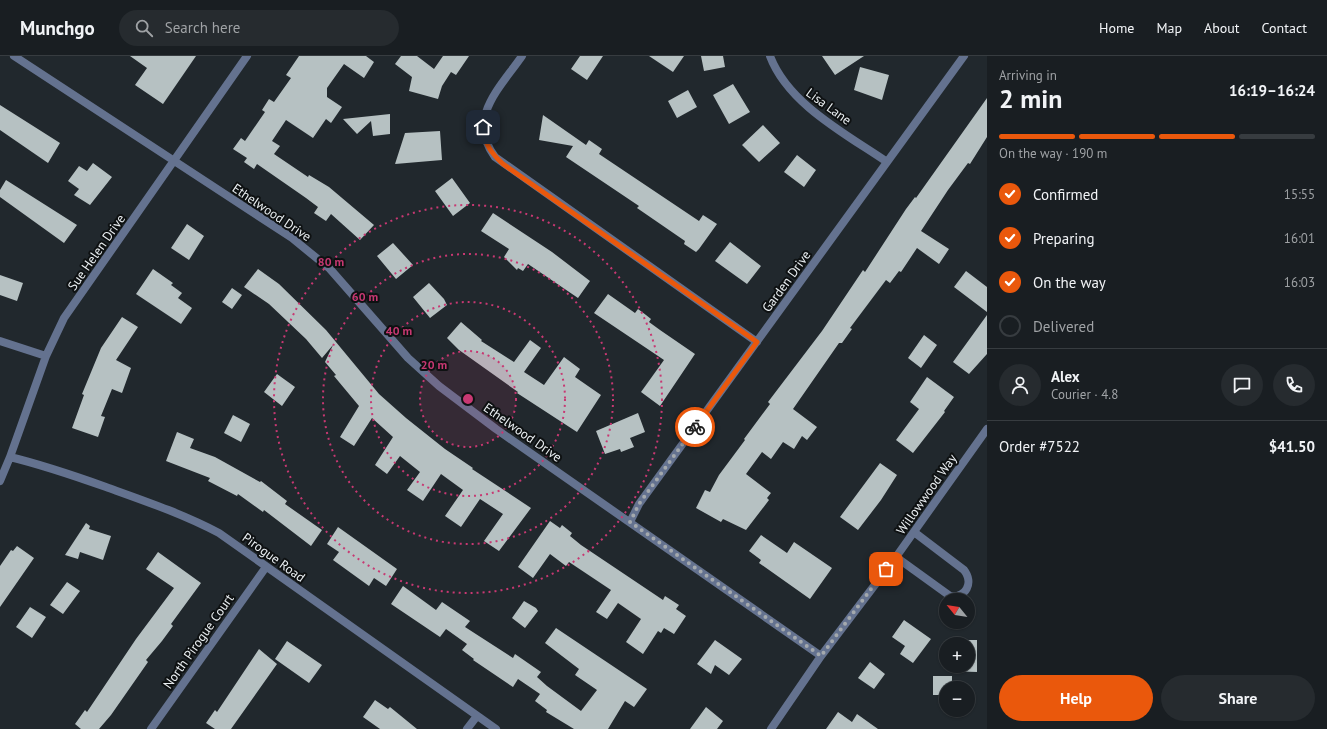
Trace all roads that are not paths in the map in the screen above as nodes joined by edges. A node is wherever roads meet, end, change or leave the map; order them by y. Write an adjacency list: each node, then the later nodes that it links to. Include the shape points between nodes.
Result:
1 (14, 56): 6 (street, Ethelwood Drive)
2 (247, 56): 6 (street, Sue Helen Drive)
3 (522, 56): 9 (street, via 484,116 484,137 495,157)
4 (770, 56): 7 (street, Lisa Lane, via 779,76 798,99)
5 (964, 56): 7 (street, Garden Drive)
6 (174, 160): 10 (street, Sue Helen Drive, via 64,318); 14 (street, Ethelwood Drive, via 292,238 330,269 408,358 439,386)
7 (887, 162): 9 (street, Garden Drive)
8 (0, 341): 10 (street)
9 (757, 342): 14 (street, Garden Drive, via 639,504)
10 (46, 356): 12 (street, Sue Helen Drive)
11 (987, 429): 15 (street, Willowwood Way)
12 (10, 457): 13 (street, Sue Helen Drive); 17 (street, Pirogue Road, via 40,464 189,517 219,533)
13 (0, 481)
14 (630, 522): 18 (street, Ethelwood Drive)
15 (914, 532): 16 (street, Willowwood Way); 16 (street, via 964,570 969,579 967,589 960,596 950,596)
16 (896, 557): 18 (street, Willowwood Way)
17 (266, 567): 19 (street, Pirogue Road); 20 (street, North Pirogue Court)
18 (821, 656): 23 (street, Willowwood Way)
19 (477, 716): 21 (street); 22 (street, Pirogue Road)
20 (151, 729)
21 (467, 729)
22 (496, 729)
23 (772, 729)

